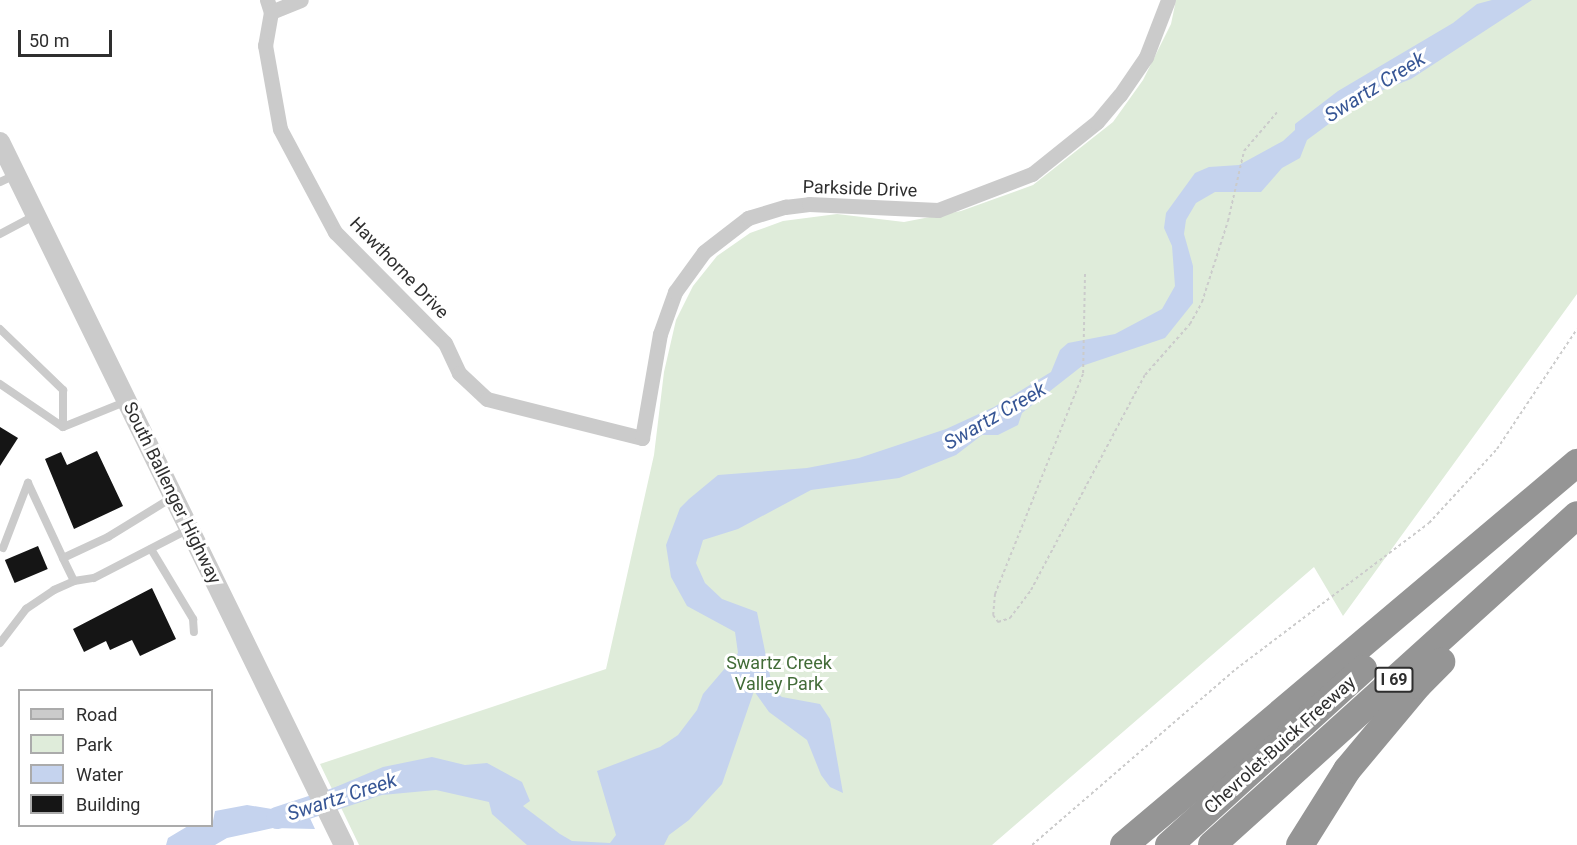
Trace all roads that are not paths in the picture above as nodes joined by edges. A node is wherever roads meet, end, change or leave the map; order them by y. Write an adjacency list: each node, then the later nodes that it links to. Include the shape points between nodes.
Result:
1 (301, 0): 3 (street)
2 (1168, 0): 12 (street, Parkside Drive, via 1146,57 1120,95 1097,122 1032,174 938,210 809,204 785,207 748,218 704,252 675,292 660,334)
3 (269, 6): 12 (street, Hawthorne Drive, via 265,45 280,129 335,232 445,343 459,373 487,399)
4 (0, 142): 5 (street, South Ballenger Highway)
5 (8, 178): 6 (street, South Ballenger Highway)
6 (36, 214): 7 (lane); 10 (street, South Ballenger Highway)
7 (0, 234)
8 (0, 329): 11 (lane, via 63,390)
9 (0, 384): 11 (lane)
10 (127, 402): 11 (lane); 15 (street, South Ballenger Highway)
11 (63, 427)
12 (642, 438)
13 (1577, 463): 26 (highway)
14 (1577, 475): 27 (highway, Chevrolet-Buick Freeway / I 69)
15 (173, 497): 17 (street, South Ballenger Highway); 21 (lane, via 108,537)
16 (1577, 515): 28 (highway, Chevrolet-Buick Freeway / I 69)
17 (189, 529): 20 (lane); 25 (street, South Ballenger Highway)
18 (1577, 535): 29 (highway, via 1418,685 1347,770)
19 (3, 548): 21 (lane, via 28,483)
20 (151, 549): 22 (lane, via 94,578); 23 (lane, via 194,619)
21 (63, 558): 22 (lane)
22 (74, 581): 24 (lane, via 26,609)
23 (194, 632)
24 (0, 643)
25 (344, 845)
26 (1124, 845)
27 (1169, 845)
28 (1212, 845)
29 (1300, 845)

